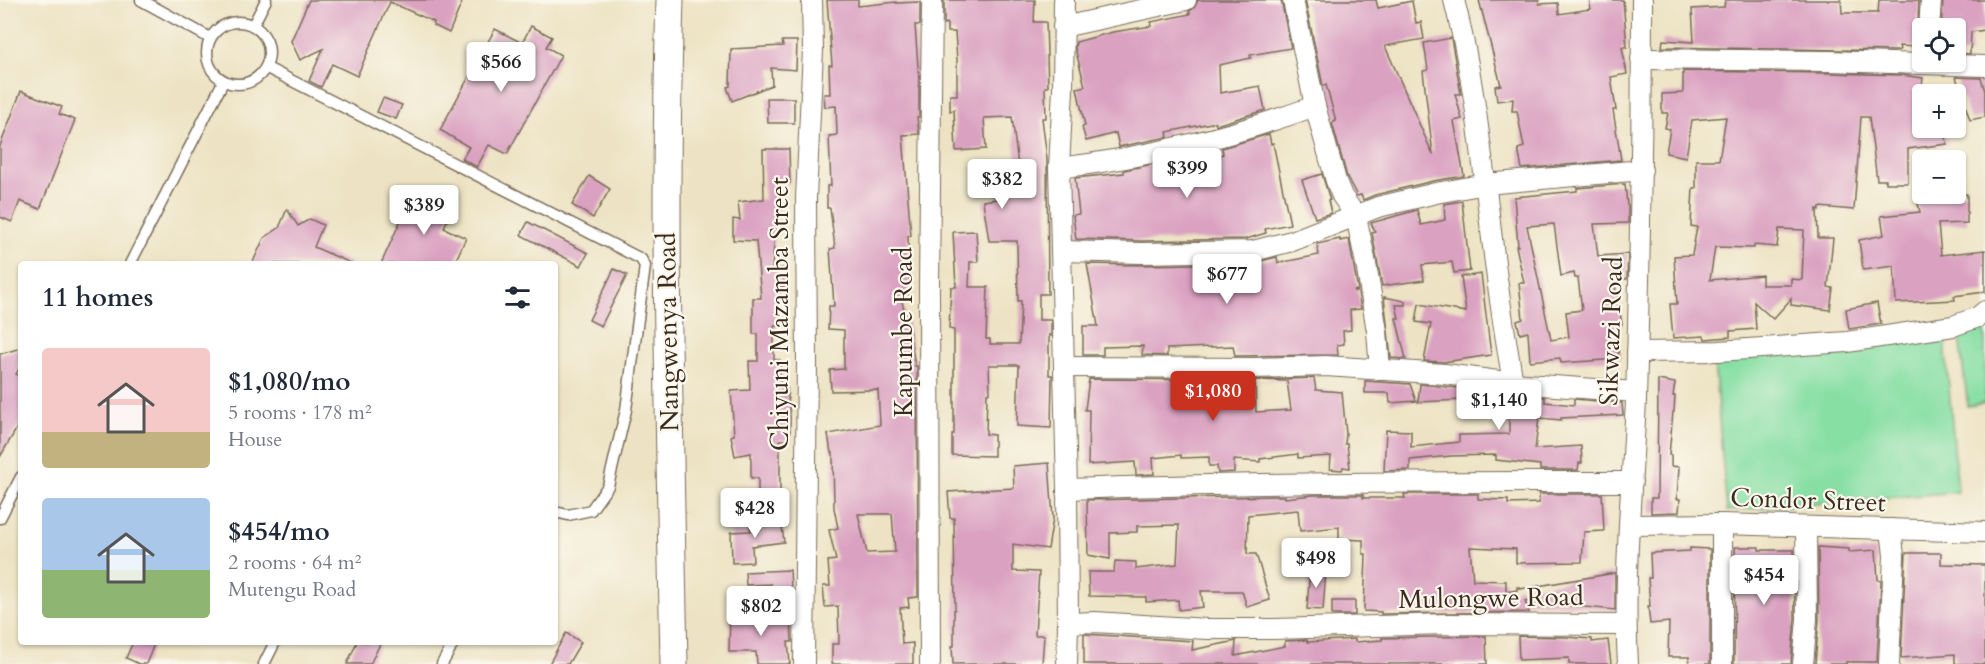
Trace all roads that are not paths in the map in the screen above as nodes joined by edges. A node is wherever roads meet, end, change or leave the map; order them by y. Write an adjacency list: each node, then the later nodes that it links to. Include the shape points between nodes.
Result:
1 (141, 0): 15 (lane)
2 (266, 0): 13 (lane)
3 (670, 0): 51 (main road, Nangwenya Road, via 667,270)
4 (812, 0): 52 (street, Chiyuni Mazamba Street, via 806,198)
5 (932, 0): 53 (street, Kapumbe Road)
6 (1064, 0): 14 (street)
7 (1186, 0): 14 (street)
8 (1293, 0): 22 (street)
9 (1454, 0): 25 (street, via 1467,50)
10 (1642, 0): 16 (street, Sikwazi Road)
11 (1931, 0): 12 (street)
12 (1930, 18)
13 (253, 25): 15 (lane, via 237,21 222,26); 20 (lane, via 265,36 270,52)
14 (1064, 27): 23 (street)
15 (210, 38): 21 (lane, via 206,54 211,70)
16 (1641, 59): 17 (street); 24 (street, Sikwazi Road)
17 (1912, 63)
18 (1966, 65): 19 (street)
19 (1985, 66)
20 (267, 68): 21 (lane, via 255,80 239,85); 38 (lane, via 640,259 645,266 626,410 608,486 591,510 568,515)
21 (223, 81): 28 (lane)
22 (1315, 106): 23 (street, via 1192,145); 26 (street, via 1336,181)
23 (1059, 168): 27 (street)
24 (1642, 170): 25 (street); 30 (street, Sikwazi Road)
25 (1486, 184): 26 (street, via 1395,202); 33 (street)
26 (1356, 216): 27 (street, via 1292,241 1253,251); 32 (street)
27 (1061, 251): 31 (street)
28 (132, 261)
29 (1985, 311): 30 (street, via 1953,326 1847,342)
30 (1636, 352): 34 (street, Sikwazi Road)
31 (1064, 366): 32 (street, via 1326,366); 37 (street)
32 (1380, 370): 33 (street)
33 (1513, 383): 34 (street)
34 (1636, 392): 35 (street, Sikwazi Road)
35 (1632, 482): 37 (street, via 1273,483); 41 (street, Sikwazi Road)
36 (18, 483): 39 (lane)
37 (1067, 489): 45 (street)
38 (558, 513)
39 (0, 518)
40 (1722, 524): 41 (street, Condor Street); 42 (street, Condor Street); 56 (street)
41 (1629, 525): 46 (street, Sikwazi Road)
42 (1806, 527): 43 (street, Condor Street); 57 (street, via 1807,619)
43 (1891, 529): 44 (street, Condor Street); 58 (street, via 1894,556)
44 (1985, 532)
45 (1068, 623): 46 (street, Mulongwe Road, via 1218,629 1491,623); 54 (street)
46 (1626, 625): 55 (street, Sikwazi Road)
47 (274, 645): 49 (lane)
48 (452, 645): 50 (lane)
49 (264, 664)
50 (442, 664)
51 (674, 664)
52 (804, 664)
53 (930, 664)
54 (1067, 664)
55 (1628, 664)
56 (1722, 664)
57 (1803, 664)
58 (1889, 664)

